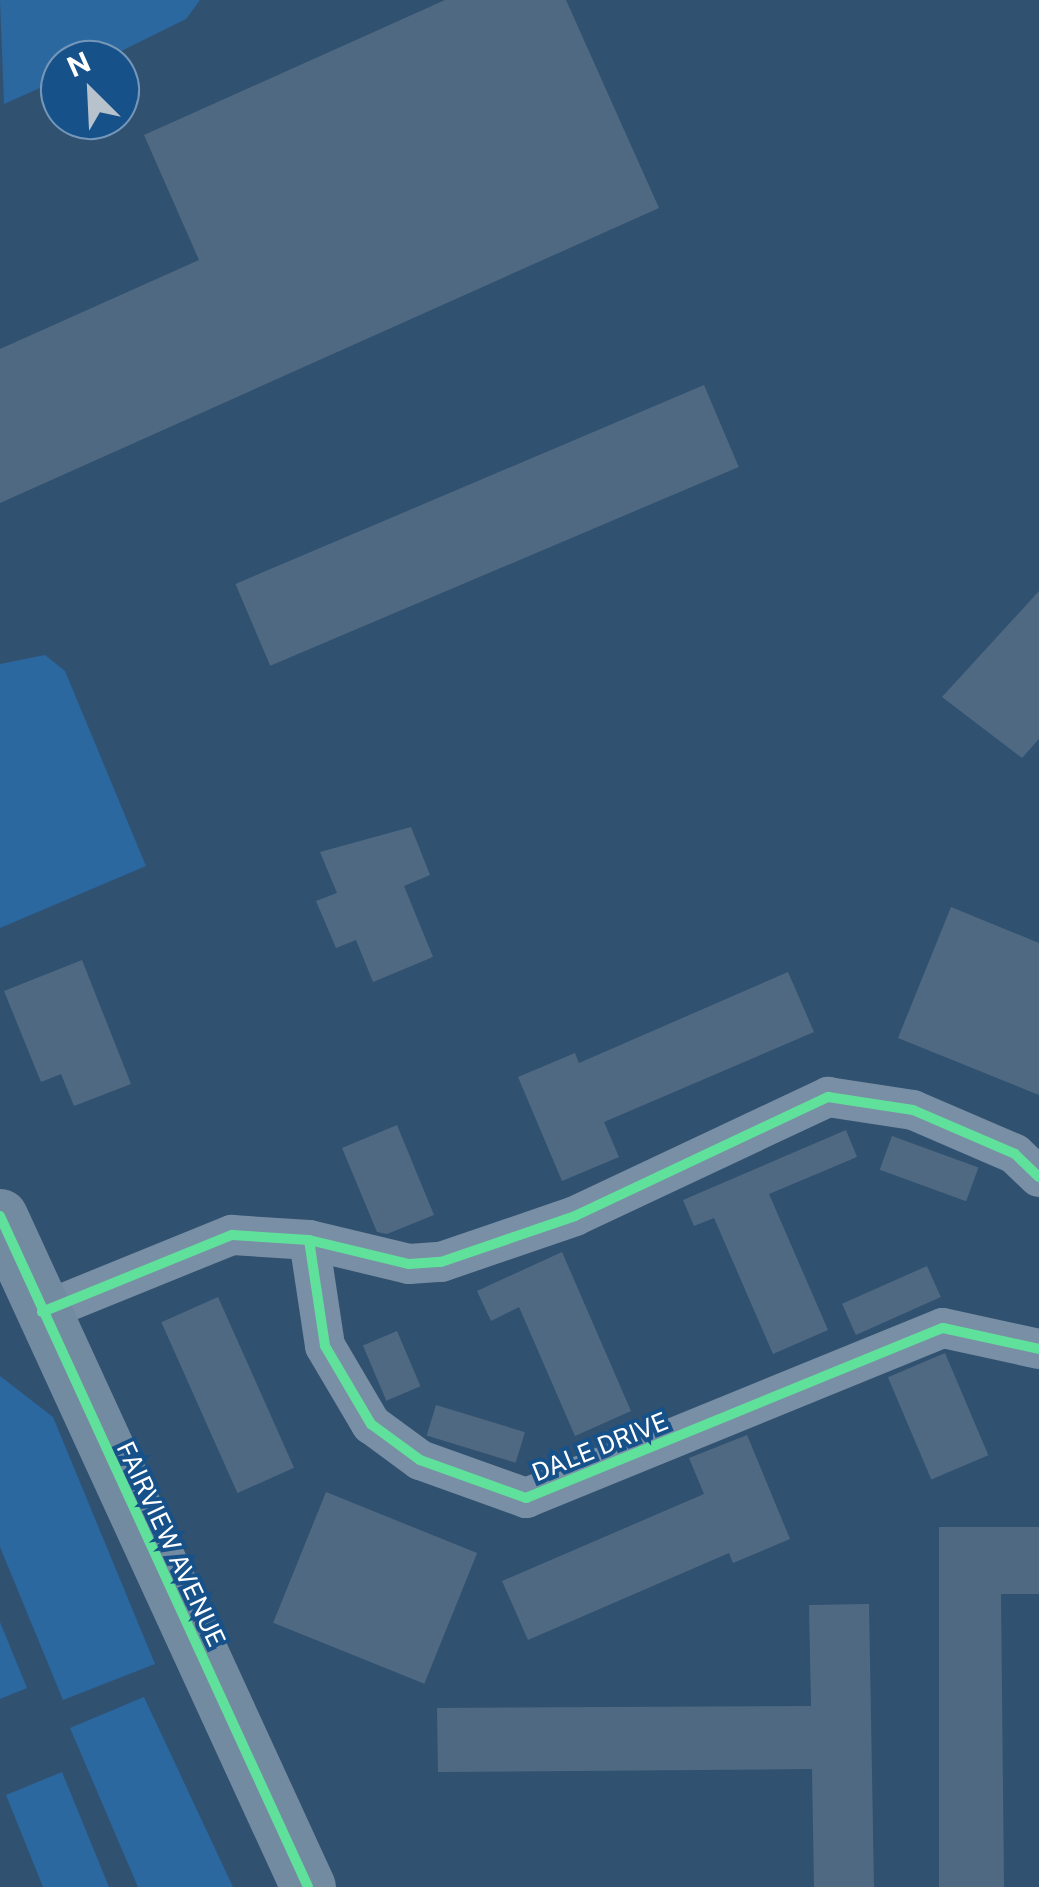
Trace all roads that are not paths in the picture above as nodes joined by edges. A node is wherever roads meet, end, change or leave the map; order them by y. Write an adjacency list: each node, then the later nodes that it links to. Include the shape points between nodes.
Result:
1 (1039, 1177): 3 (street, via 1015,1154 912,1110 828,1097 575,1216 441,1262 408,1264)
2 (0, 1216): 4 (street, FAIRVIEW AVENUE)
3 (309, 1240): 4 (street, via 232,1235); 5 (street, DALE DRIVE, via 325,1346 371,1424 420,1460 526,1498 942,1328)
4 (42, 1312): 6 (street, FAIRVIEW AVENUE)
5 (1039, 1349)
6 (308, 1887)

